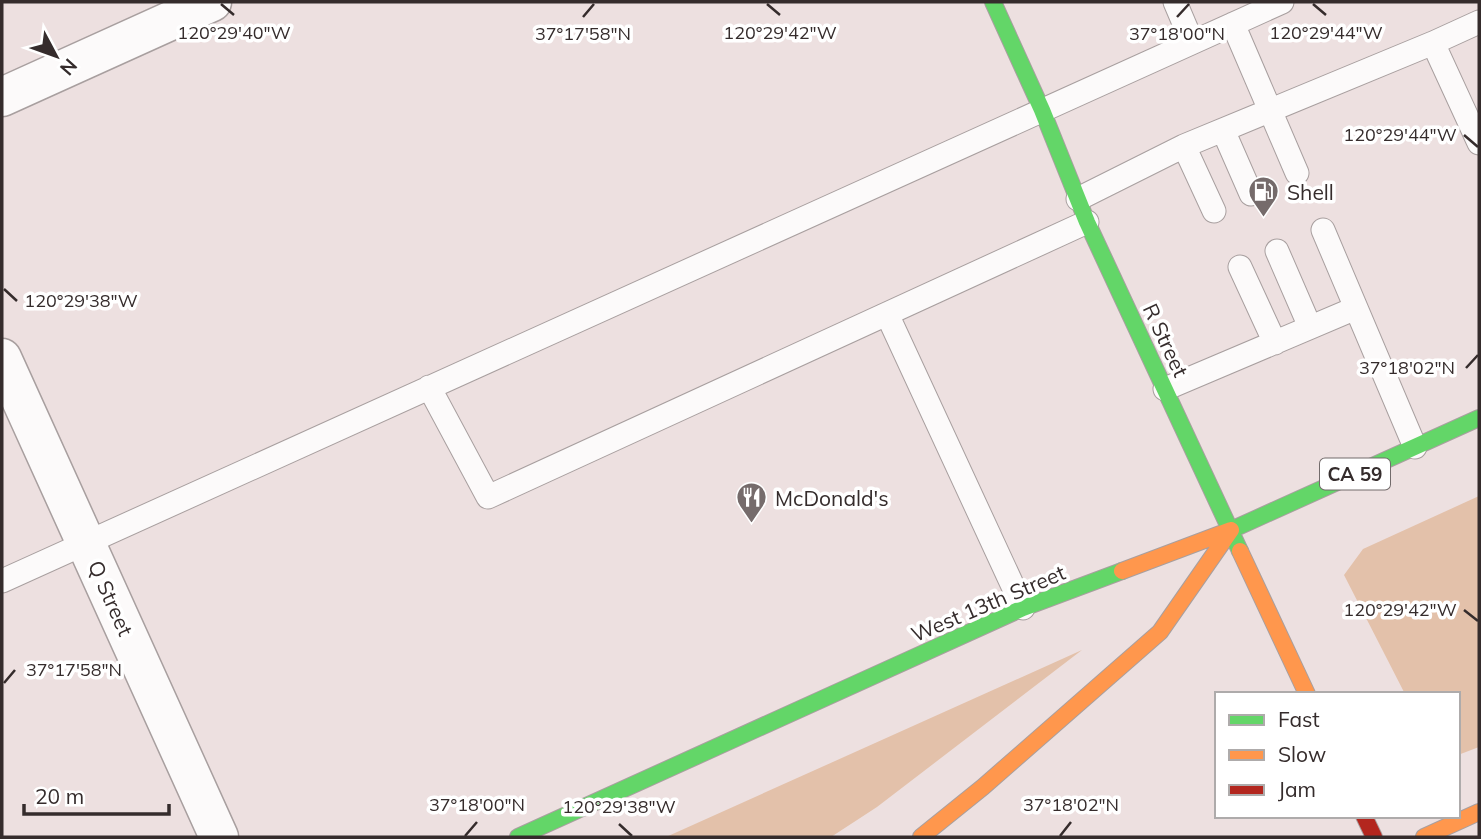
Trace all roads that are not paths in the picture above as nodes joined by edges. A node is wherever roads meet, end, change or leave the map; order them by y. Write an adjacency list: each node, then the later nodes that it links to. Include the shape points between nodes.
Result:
1 (212, 2): 9 (street)
2 (993, 2): 10 (main road, R Street)
3 (1175, 2): 7 (lane)
4 (1282, 2): 6 (lane)
5 (1479, 22): 8 (lane)
6 (1233, 24): 7 (lane); 11 (lane)
7 (1192, 42): 10 (lane)
8 (1433, 43): 11 (lane); 13 (lane)
9 (2, 97)
10 (1042, 110): 17 (main road, R Street); 28 (lane)
11 (1270, 110): 12 (lane); 15 (lane)
12 (1223, 130): 14 (lane); 16 (lane)
13 (1479, 143)
14 (1184, 146): 17 (lane); 18 (lane)
15 (1297, 173)
16 (1251, 194)
17 (1078, 199): 19 (main road, R Street)
18 (1214, 211)
19 (1087, 222): 24 (lane); 29 (main road, R Street)
20 (1323, 230): 23 (lane)
21 (1277, 251): 25 (lane)
22 (1240, 267): 26 (lane)
23 (1356, 309): 25 (lane); 31 (lane)
24 (887, 314): 28 (lane, via 488,497); 35 (lane)
25 (1310, 327): 26 (lane)
26 (1275, 343): 29 (lane)
27 (2, 358): 33 (street, Q Street)
28 (429, 387): 33 (lane)
29 (1165, 389): 32 (main road, R Street)
30 (1479, 418): 31 (main road, West 13th Street / CA 59)
31 (1415, 447): 32 (main road, West 13th Street / CA 59)
32 (1231, 530): 35 (main road, West 13th Street); 36 (main road, R Street); 41 (main road, via 1160,632)
33 (86, 543): 34 (lane); 39 (street, Q Street)
34 (2, 580)
35 (1023, 608): 40 (main road, West 13th Street)
36 (1306, 692)
37 (1479, 812): 43 (main road)
38 (1365, 818): 42 (main road)
39 (219, 837)
40 (517, 837)
41 (921, 837)
42 (1374, 837)
43 (1423, 837)

